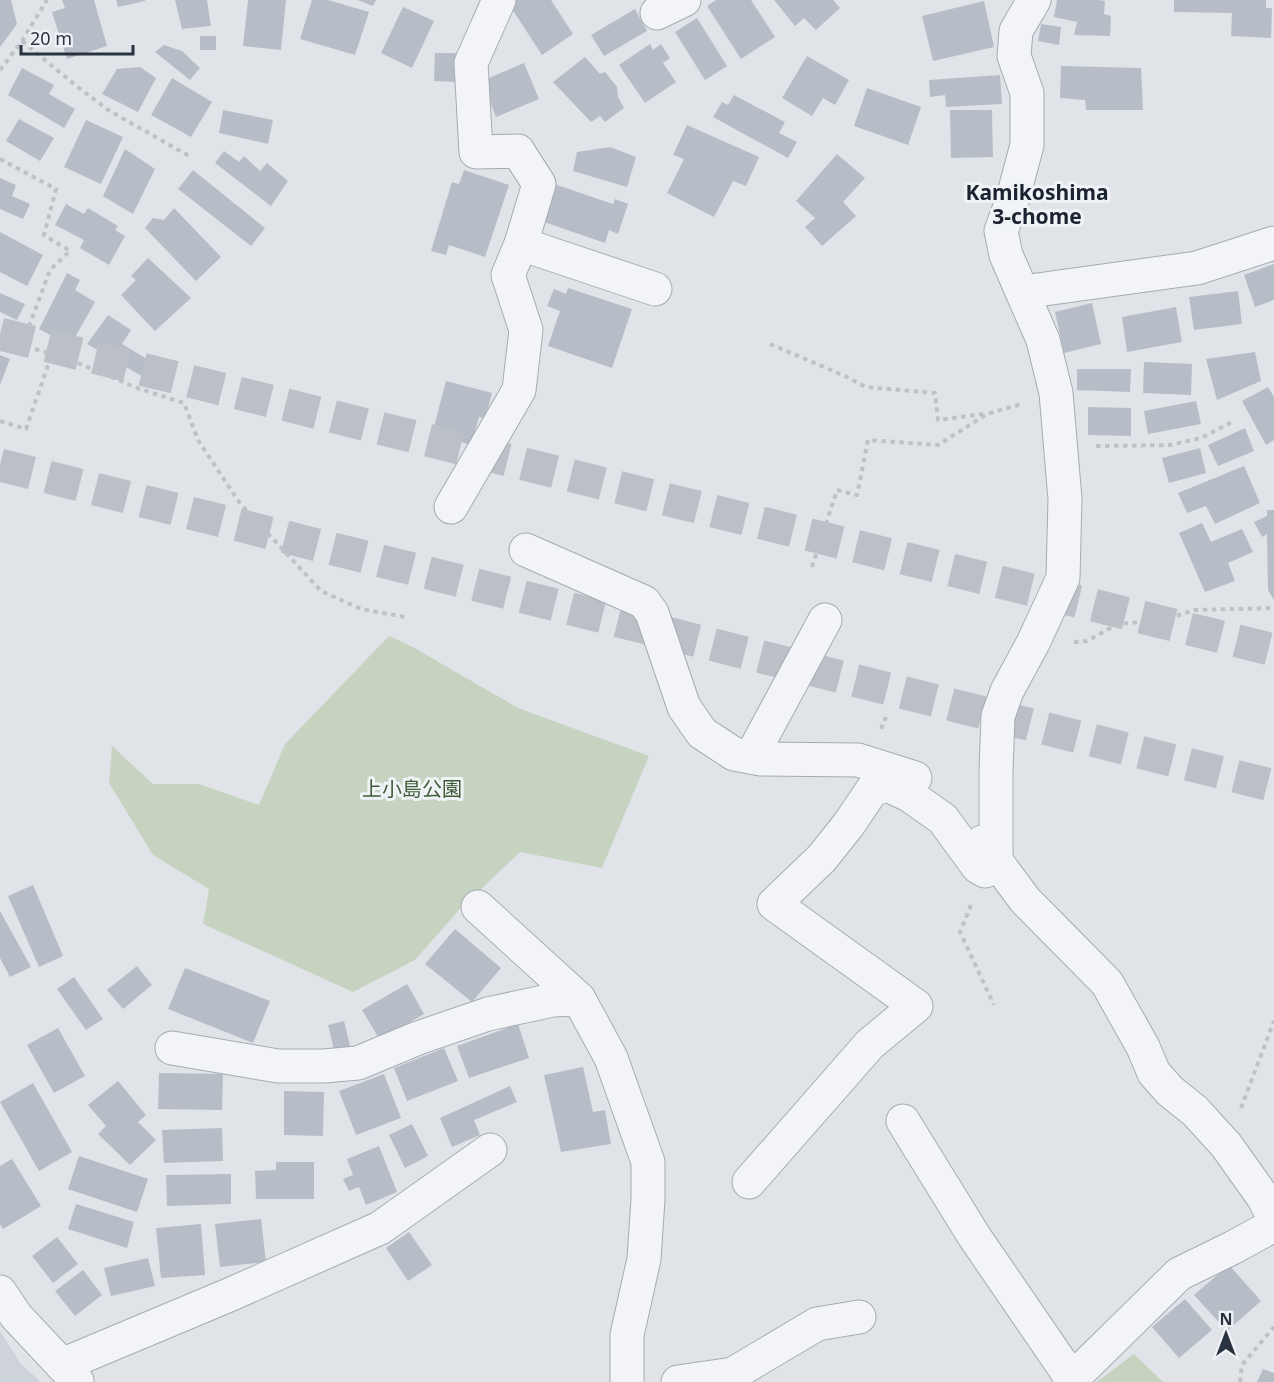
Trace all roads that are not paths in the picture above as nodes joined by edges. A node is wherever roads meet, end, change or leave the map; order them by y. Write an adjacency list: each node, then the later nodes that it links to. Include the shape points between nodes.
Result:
1 (499, 0): 4 (street, via 471,63 476,152 518,150 539,184)
2 (1034, 0): 6 (street, via 1016,31 1014,56 1027,93 1027,146 1001,231 1006,255)
3 (1274, 243): 6 (street, via 1197,268)
4 (521, 244): 5 (street); 7 (street, via 508,275 526,330 519,390)
5 (655, 289)
6 (1023, 292): 11 (street, via 1043,340 1056,393 1065,499 1063,578 998,716)
7 (451, 507)
8 (526, 550): 10 (street, via 644,602 652,613 684,706 702,733 734,754)
9 (825, 620): 10 (street)
10 (751, 757): 11 (street, via 858,760 917,779 945,796)
11 (990, 865): 17 (street, via 978,867 943,819 887,785 872,790 822,858 774,904 915,1006 870,1044); 18 (street, via 1107,983 1154,1073 1226,1145)
12 (478, 907): 13 (street)
13 (579, 999): 14 (street, via 553,1000 488,1014 358,1063 278,1066); 24 (street, via 611,1058 648,1162 644,1259 627,1335)
14 (172, 1048)
15 (903, 1121): 23 (street)
16 (490, 1150): 22 (street, via 380,1228 229,1295)
17 (749, 1182)
18 (1274, 1218)
19 (1274, 1225): 23 (street, via 1179,1274)
20 (0, 1292): 22 (street, via 16,1316)
21 (859, 1317): 25 (street, via 818,1324 733,1374)
22 (70, 1373)
23 (1070, 1381)
24 (627, 1382)
25 (678, 1382)

